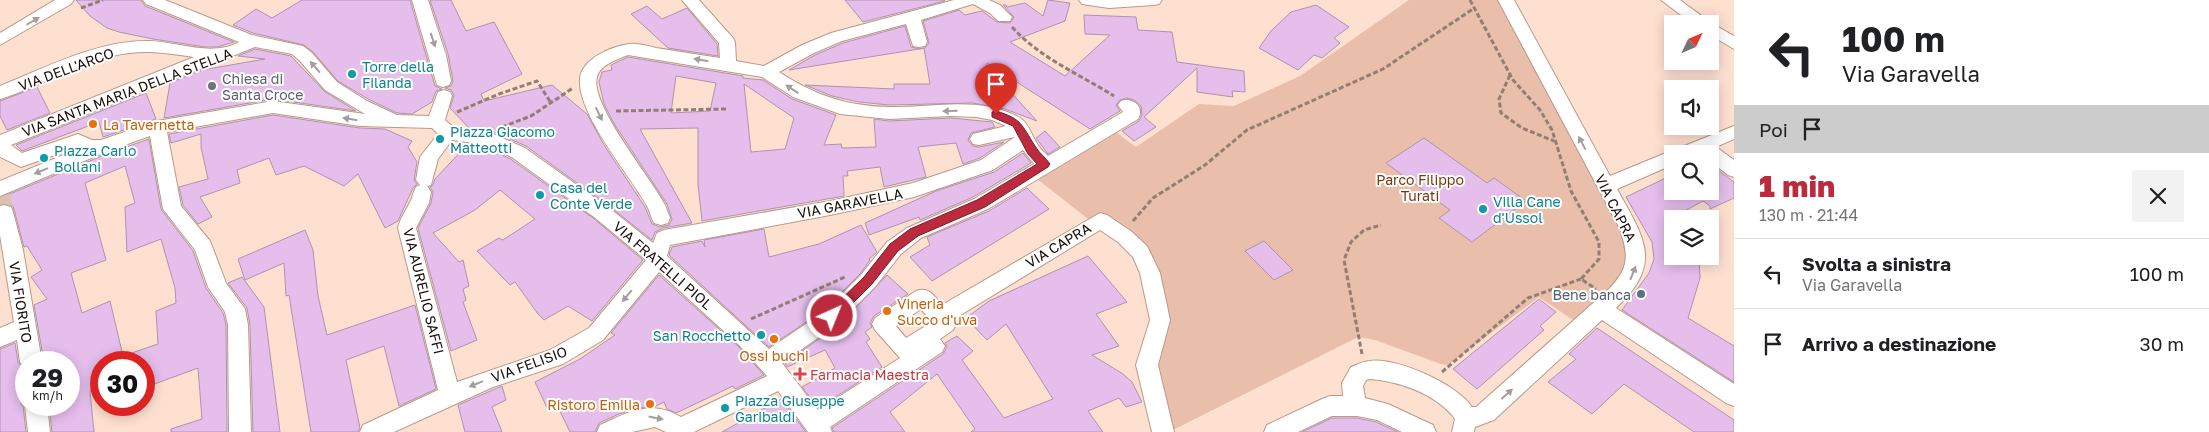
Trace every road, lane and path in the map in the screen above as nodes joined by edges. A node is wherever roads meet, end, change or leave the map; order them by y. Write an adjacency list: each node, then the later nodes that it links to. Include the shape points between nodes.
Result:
1 (66, 0): 17 (street, one-way to 1)
2 (151, 0): 18 (street)
3 (420, 0): 35 (street, one-way to 35, via 438,55 443,88)
4 (690, 0): 22 (street, via 727,42)
5 (976, 0): 15 (street)
6 (1087, 0): 7 (street, via 1131,3)
7 (1154, 0)
8 (1470, 0): 12 (path)
9 (1506, 0): 47 (street, VIA CAPRA, one-way to 9)
10 (1669, 0): 13 (street)
11 (960, 2): 14 (street)
12 (1473, 9): 24 (path); 52 (path, via 1383,69 1247,130 1205,165 1153,198 1127,229)
13 (1691, 15)
14 (912, 17): 19 (street); 23 (street, via 836,37)
15 (1004, 17): 28 (path, via 1023,41)
16 (1719, 34): 20 (street)
17 (0, 40)
18 (253, 41): 21 (street, VIA SANTA MARIA DELLA STELLA); 32 (street, one-way to 18, via 361,105 331,86 297,50)
19 (919, 42)
20 (1734, 44)
21 (222, 55): 26 (street, VIA DELL'ARCO, via 144,46 120,49); 40 (street, VIA SANTA MARIA DELLA STELLA)
22 (728, 65): 23 (street); 30 (street, one-way to 30, via 646,50 624,50 594,68 588,78 590,94)
23 (766, 72): 37 (street, one-way to 23, via 1011,120 976,111 894,113 840,108 799,93)
24 (1510, 75): 39 (path, via 1536,104 1549,124); 39 (path, via 1499,99 1501,113 1522,128)
25 (575, 86): 27 (path)
26 (0, 93)
27 (552, 103): 31 (path, via 537,81); 33 (path)
28 (1127, 105): 45 (street, via 1132,115)
29 (726, 108): 30 (path)
30 (598, 111): 51 (street, one-way to 51, via 608,132 656,205)
31 (456, 113)
32 (398, 121): 34 (street, one-way to 34, via 360,120 273,107); 35 (street)
33 (518, 122)
34 (156, 127): 41 (street); 75 (street, via 172,209 202,246 218,287 235,309)
35 (442, 127): 53 (street, VIA FRATELLI PIOL, via 493,140 519,153 602,212); 67 (street, VIA AURELIO SAFFI, via 429,157 421,204 408,220 407,228)
36 (1734, 132): 42 (street)
37 (1023, 134): 38 (street); 45 (street); 51 (street, VIA GARAVELLA, via 987,165 914,190 830,208)
38 (979, 140)
39 (1554, 141): 54 (path, via 1575,200 1600,245 1600,256)
40 (0, 143): 41 (street, via 7,153 21,160 78,140 89,148)
41 (104, 145): 48 (street, one-way to 48)
42 (1704, 145)
43 (1719, 159): 46 (street)
44 (1664, 161): 47 (street)
45 (1044, 164): 55 (street, via 981,204 914,233 894,248)
46 (1734, 170)
47 (1605, 186): 56 (street, VIA CAPRA, one-way to 47, via 1629,282 1637,258 1629,229)
48 (0, 189)
49 (4, 212): 59 (street, VIA FIORITO)
50 (1381, 225): 64 (path, via 1364,230 1351,242 1344,260)
51 (663, 229): 53 (street)
52 (1125, 237): 58 (street, VIA CAPRA, via 1100,220); 78 (street, VIA CAPRA, via 1140,252 1150,273 1160,320 1147,365)
53 (657, 258): 63 (street, VIA FRATELLI PIOL, via 722,316); 67 (street, VIA FELISIO, one-way to 67, via 596,334 556,357)
54 (1580, 279): 56 (path, via 1598,290 1603,286); 66 (path, via 1528,298)
55 (868, 281): 57 (path, via 843,277 752,320); 63 (street, via 832,316)
56 (1609, 302): 68 (street); 71 (street, VIA CAPRA, one-way to 56, via 1486,413)
57 (744, 313)
58 (940, 317)
59 (26, 326): 60 (street); 62 (street, VIA FIORITO)
60 (0, 338)
61 (935, 346): 72 (street)
62 (29, 351)
63 (767, 362): 65 (street, VIA FRATELLI PIOL)
64 (1365, 370): 66 (street, via 1377,369); 69 (street, via 1353,382)
65 (781, 379): 72 (street, VIA FRATELLI PIOL); 73 (street)
66 (1426, 386): 71 (street, via 1454,402)
67 (450, 395): 76 (street, VIA FELISIO)
68 (1734, 396)
69 (1357, 406): 79 (street, via 1330,406); 80 (street, via 1387,414)
70 (37, 416): 74 (street)
71 (1464, 425)
72 (818, 428)
73 (679, 430): 77 (street, one-way to 73, via 654,416)
74 (39, 432)
75 (240, 432)
76 (371, 432)
77 (608, 432)
78 (1163, 432)
79 (1275, 432)
80 (1425, 432)

